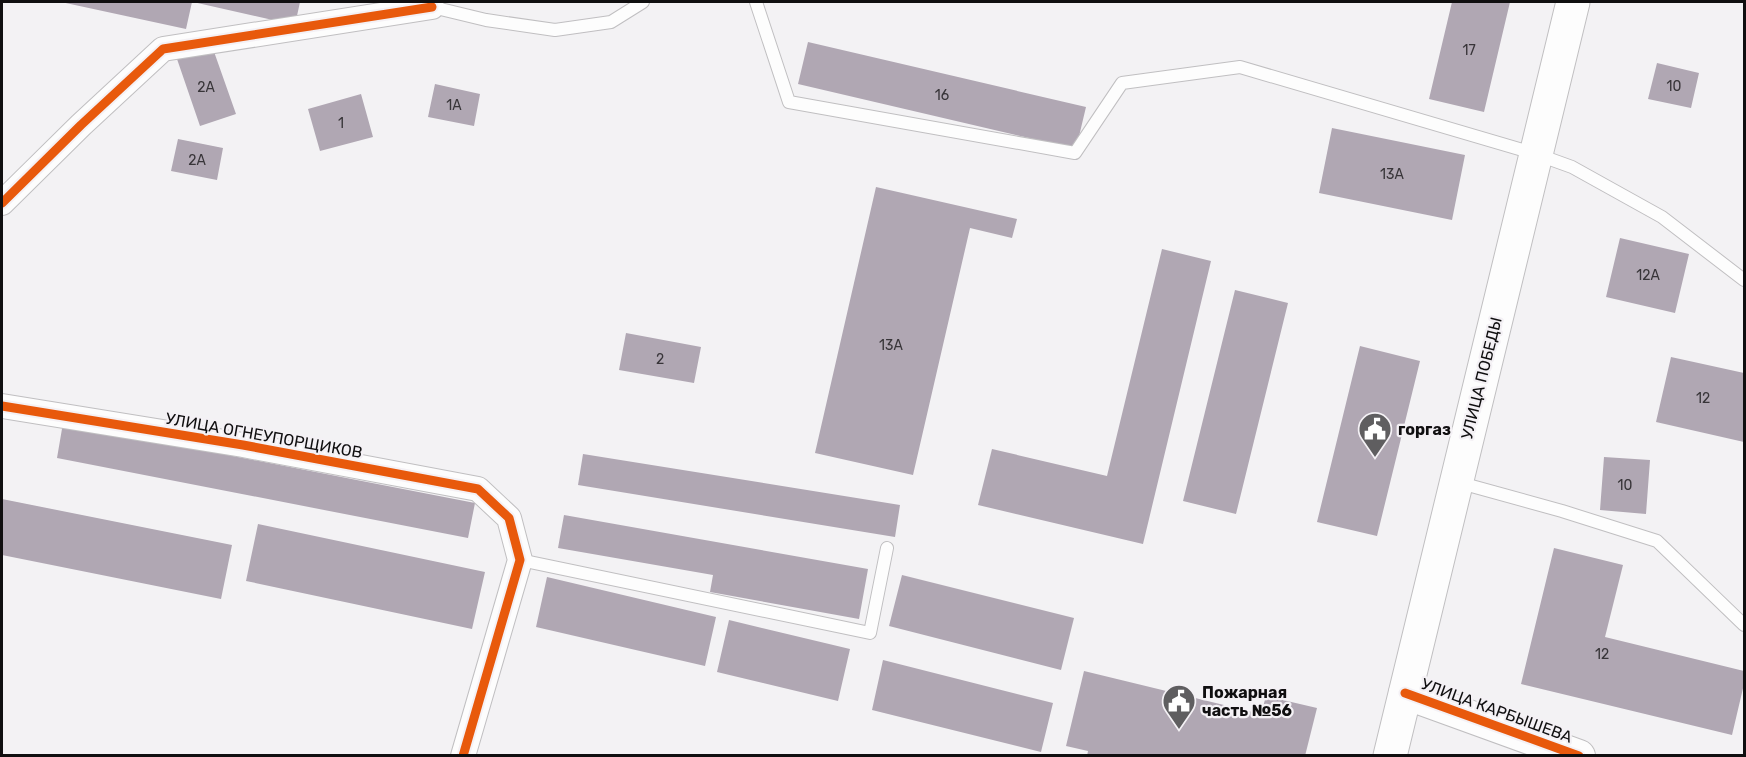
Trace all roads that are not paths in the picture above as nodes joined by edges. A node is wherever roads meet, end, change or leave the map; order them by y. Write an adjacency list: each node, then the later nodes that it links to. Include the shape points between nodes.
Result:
1 (643, 2): 4 (lane, via 611,22 555,30 486,20)
2 (756, 2): 5 (lane, via 789,102 1075,153 1122,83 1240,67)
3 (1573, 2): 5 (main road, УЛИЦА ПОБЕДЫ)
4 (422, 4): 6 (street, via 163,49)
5 (1536, 154): 7 (lane, via 1572,167 1662,217); 9 (main road, УЛИЦА ПОБЕДЫ)
6 (2, 202)
7 (1744, 280)
8 (2, 406): 11 (street, УЛИЦА ОГНЕУПОРЩИКОВ, via 478,489 509,518)
9 (1456, 482): 12 (lane, via 1658,541); 13 (main road, УЛИЦА ПОБЕДЫ)
10 (887, 548): 11 (lane, via 870,633)
11 (520, 560): 14 (street)
12 (1744, 625)
13 (1405, 693): 15 (main road, УЛИЦА ПОБЕДЫ); 16 (street, УЛИЦА КАРБЫШЕВА)
14 (463, 756)
15 (1390, 756)
16 (1579, 756)

